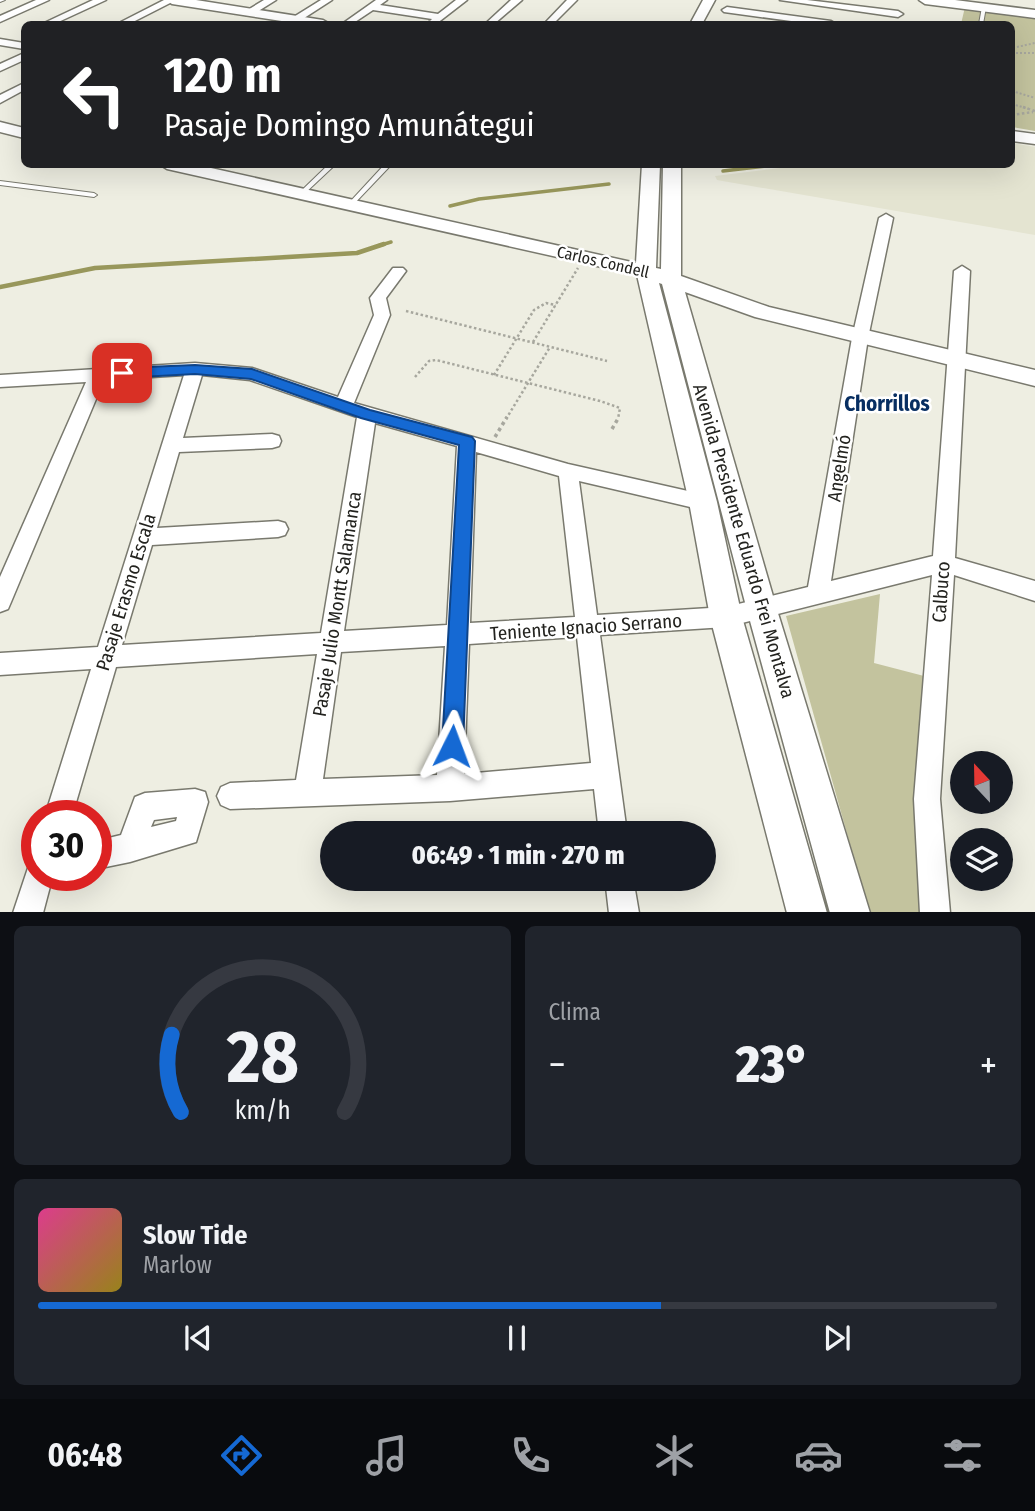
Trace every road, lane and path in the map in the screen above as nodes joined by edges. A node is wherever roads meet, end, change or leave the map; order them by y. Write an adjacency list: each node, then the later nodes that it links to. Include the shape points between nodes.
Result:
1 (44, 0): 25 (street)
2 (101, 0): 27 (street)
3 (171, 0): 16 (main road); 28 (street)
4 (271, 0): 20 (street)
5 (327, 0): 26 (street)
6 (382, 0): 18 (street)
7 (462, 0): 24 (street)
8 (517, 0): 32 (street)
9 (572, 0): 33 (street)
10 (698, 0): 34 (main road)
11 (709, 0): 35 (main road)
12 (765, 0): 21 (street)
13 (785, 0): 22 (street)
14 (903, 0): 22 (street)
15 (925, 0): 17 (main road)
16 (199, 2): 20 (main road)
17 (977, 5): 23 (main road)
18 (372, 7): 24 (street); 30 (street)
19 (727, 10): 21 (street)
20 (249, 13): 26 (main road)
21 (757, 14): 36 (street); 37 (street)
22 (898, 14): 38 (street)
23 (1035, 14)
24 (440, 17): 31 (street)
25 (0, 19)
26 (295, 20): 29 (main road)
27 (54, 21)
28 (128, 21)
29 (302, 21)
30 (351, 21)
31 (435, 21)
32 (492, 21)
33 (551, 21)
34 (687, 21)
35 (698, 21)
36 (754, 21)
37 (809, 21)
38 (906, 21)
39 (21, 36): 40 (street)
40 (2, 42): 42 (street)
41 (1034, 43): 43 (path)
42 (21, 45)
43 (1015, 47)
44 (1015, 53): 45 (path)
45 (1035, 53)
46 (21, 58): 47 (street)
47 (0, 68)
48 (21, 90): 51 (street)
49 (1015, 92): 50 (path)
50 (1035, 99)
51 (0, 100)
52 (1015, 105): 53 (path)
53 (1035, 112): 54 (path)
54 (1015, 114)
55 (0, 127): 56 (main road)
56 (21, 132)
57 (1015, 136): 58 (main road)
58 (1035, 139)
59 (185, 168): 65 (main road, Carlos Condell)
60 (329, 168): 65 (lane)
61 (385, 168): 67 (lane)
62 (651, 168): 72 (main road, Avenida Presidente Eduardo Frei Montalva)
63 (671, 168): 72 (main road, Avenida Presidente Eduardo Frei Montalva)
64 (0, 183): 66 (lane)
65 (301, 194): 67 (main road, Carlos Condell)
66 (94, 195)
67 (350, 205): 69 (main road, Carlos Condell)
68 (886, 218): 76 (street, Angelmó)
69 (585, 258): 72 (main road, Carlos Condell); 73 (path)
70 (398, 271): 88 (street, via 378,298 382,315)
71 (962, 271): 79 (street, Calbuco)
72 (658, 275): 76 (main road, Carlos Condell, via 763,312); 95 (main road, Avenida Presidente Eduardo Frei Montalva); 102 (main road, Avenida Presidente Eduardo Frei Montalva)
73 (556, 305): 75 (path, via 539,305); 77 (path)
74 (406, 311): 75 (path)
75 (516, 338): 77 (path); 83 (path)
76 (860, 338): 79 (main road, Carlos Condell); 100 (street, Angelmó)
77 (533, 342): 78 (path)
78 (550, 346): 80 (path); 87 (path)
79 (958, 360): 85 (main road, Carlos Condell); 98 (street, Calbuco)
80 (607, 361)
81 (195, 369): 82 (street); 88 (street, via 252,374); 92 (street, Pasaje Erasmo Escala)
82 (98, 374): 86 (street); 101 (street)
83 (494, 375): 84 (path, via 436,360 429,361); 87 (path)
84 (415, 377)
85 (1035, 378)
86 (0, 381)
87 (526, 384): 90 (path, via 620,408 621,416); 93 (path)
88 (343, 406): 89 (street)
89 (367, 414): 93 (street); 106 (street, Pasaje Julio Montt Salamanca)
90 (612, 429)
91 (272, 441): 92 (street)
92 (171, 445): 97 (street, Pasaje Erasmo Escala)
93 (477, 445): 94 (street); 105 (street)
94 (568, 471): 95 (street); 104 (street)
95 (703, 502): 103 (main road, Avenida Presidente Eduardo Frei Montalva)
96 (278, 530): 97 (street)
97 (143, 537): 107 (street, Pasaje Erasmo Escala)
98 (943, 563): 99 (street); 100 (street, Teniente Ignacio Serrano); 123 (street, Calbuco, via 927,799)
99 (1035, 591)
100 (818, 594): 102 (street, Teniente Ignacio Serrano)
101 (0, 602)
102 (762, 610): 103 (street, Teniente Ignacio Serrano); 122 (main road, Avenida Presidente Eduardo Frei Montalva)
103 (726, 617): 104 (street, Teniente Ignacio Serrano); 121 (main road, Avenida Presidente Eduardo Frei Montalva)
104 (587, 626): 105 (street, Teniente Ignacio Serrano); 109 (street)
105 (458, 635): 106 (street, Teniente Ignacio Serrano); 110 (street)
106 (330, 643): 107 (street, Teniente Ignacio Serrano); 111 (street, Pasaje Julio Montt Salamanca)
107 (106, 657): 108 (street, Teniente Ignacio Serrano); 113 (street, Pasaje Erasmo Escala)
108 (0, 664)
109 (604, 775): 110 (street); 114 (street)
110 (450, 788): 111 (street)
111 (307, 794): 112 (street)
112 (230, 796)
113 (63, 800)
114 (610, 821)
115 (130, 848): 116 (street)
116 (112, 852)
117 (34, 891): 119 (street)
118 (621, 891): 120 (street)
119 (28, 912)
120 (624, 912)
121 (807, 912)
122 (850, 912)
123 (936, 912)

